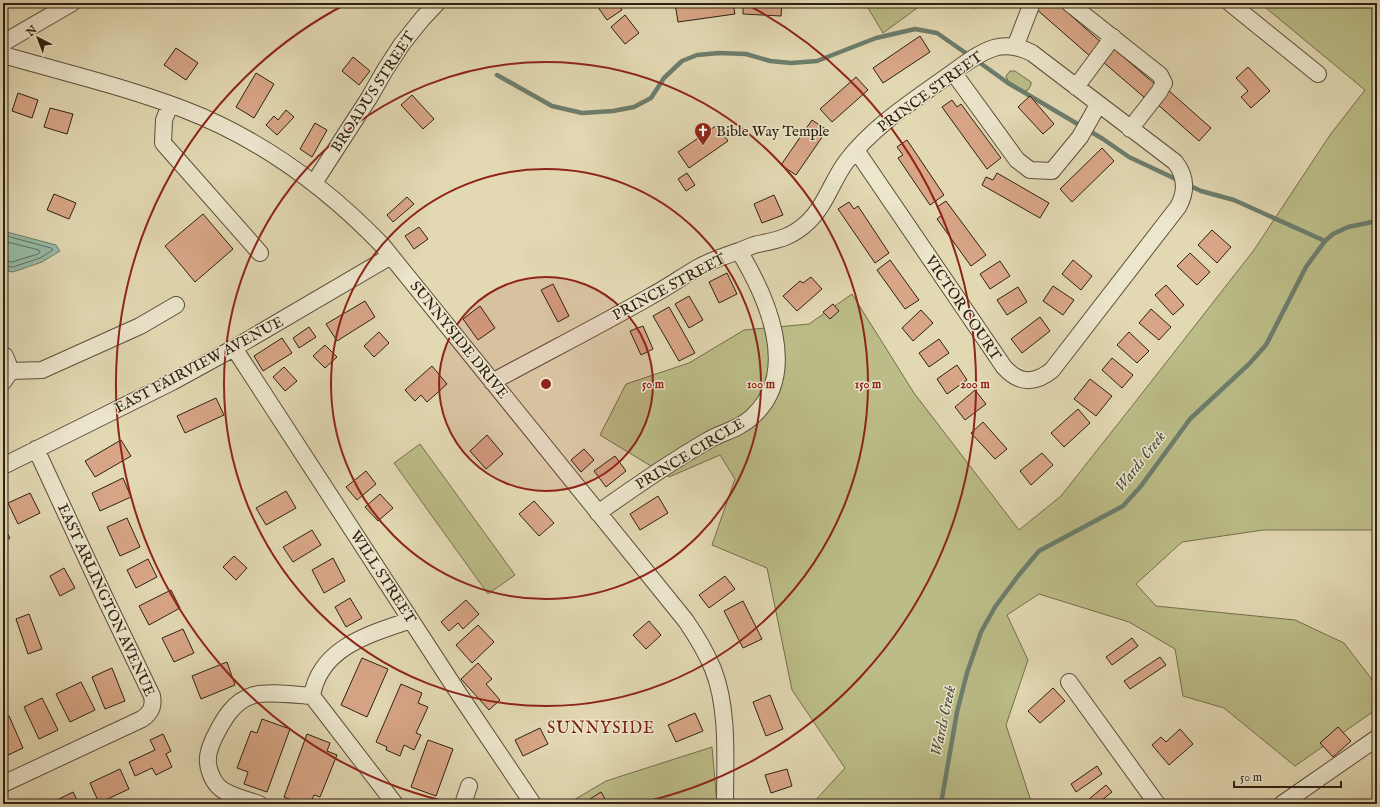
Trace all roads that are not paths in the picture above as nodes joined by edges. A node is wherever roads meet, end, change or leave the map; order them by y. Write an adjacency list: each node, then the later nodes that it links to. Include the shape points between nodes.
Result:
1 (437, 3): 18 (street, BROADUS STREET, via 402,44)
2 (1032, 3): 8 (street)
3 (1069, 3): 6 (street)
4 (1230, 3): 11 (street)
5 (62, 5): 7 (street)
6 (1113, 37): 12 (street); 15 (street, via 1160,75 1164,83)
7 (3, 43)
8 (1015, 47): 10 (street, PRINCE STREET, via 994,48); 12 (street, PRINCE STREET, via 1032,53)
9 (3, 55): 13 (street, SUNNYSIDE DRIVE)
10 (953, 72): 14 (street, via 1017,160 1030,170 1052,171 1080,138); 16 (street, PRINCE STREET, via 916,98)
11 (1318, 74)
12 (1076, 87): 14 (street, PRINCE STREET)
13 (170, 105): 18 (street, SUNNYSIDE DRIVE, via 229,130 273,155); 20 (street, via 164,120 163,143)
14 (1098, 105): 15 (street, PRINCE STREET)
15 (1130, 129): 17 (street, PRINCE STREET)
16 (856, 150): 17 (street, VICTOR COURT, via 1004,367 1010,374 1027,380 1045,376 1052,370 1178,207 1185,183); 19 (street, PRINCE STREET, via 838,173 818,211 808,222 786,237)
17 (1175, 162)
18 (314, 183): 21 (street, SUNNYSIDE DRIVE, via 366,228)
19 (738, 251): 26 (street, PRINCE STREET, via 699,267 651,296); 29 (street, PRINCE CIRCLE, via 753,274 772,325 777,367 768,396 744,424 708,440)
20 (260, 253)
21 (391, 256): 23 (street, EAST FAIRVIEW AVENUE); 26 (street, SUNNYSIDE DRIVE)
22 (176, 305): 25 (street, via 140,326 42,370)
23 (234, 348): 27 (street, EAST FAIRVIEW AVENUE, via 172,382); 30 (street, WILL STREET)
24 (3, 356): 25 (street)
25 (7, 377)
26 (492, 382): 29 (street, SUNNYSIDE DRIVE)
27 (36, 449): 28 (street, EAST FAIRVIEW AVENUE); 34 (street, EAST ARLINGTON AVENUE, via 153,701 150,712 142,719)
28 (3, 466)
29 (598, 513): 40 (street, SUNNYSIDE DRIVE, via 686,621 714,670 724,726)
30 (411, 620): 32 (street, via 373,633 334,655 318,675); 39 (street, WILL STREET)
31 (1069, 682): 41 (street)
32 (312, 696): 36 (street, via 254,695 237,704 220,726 209,750 208,759 209,769 217,785 231,795); 37 (street)
33 (1377, 738): 42 (street)
34 (3, 784)
35 (469, 786): 38 (street)
36 (259, 804)
37 (395, 804)
38 (463, 804)
39 (533, 804)
40 (725, 804)
41 (1157, 804)
42 (1282, 804)

